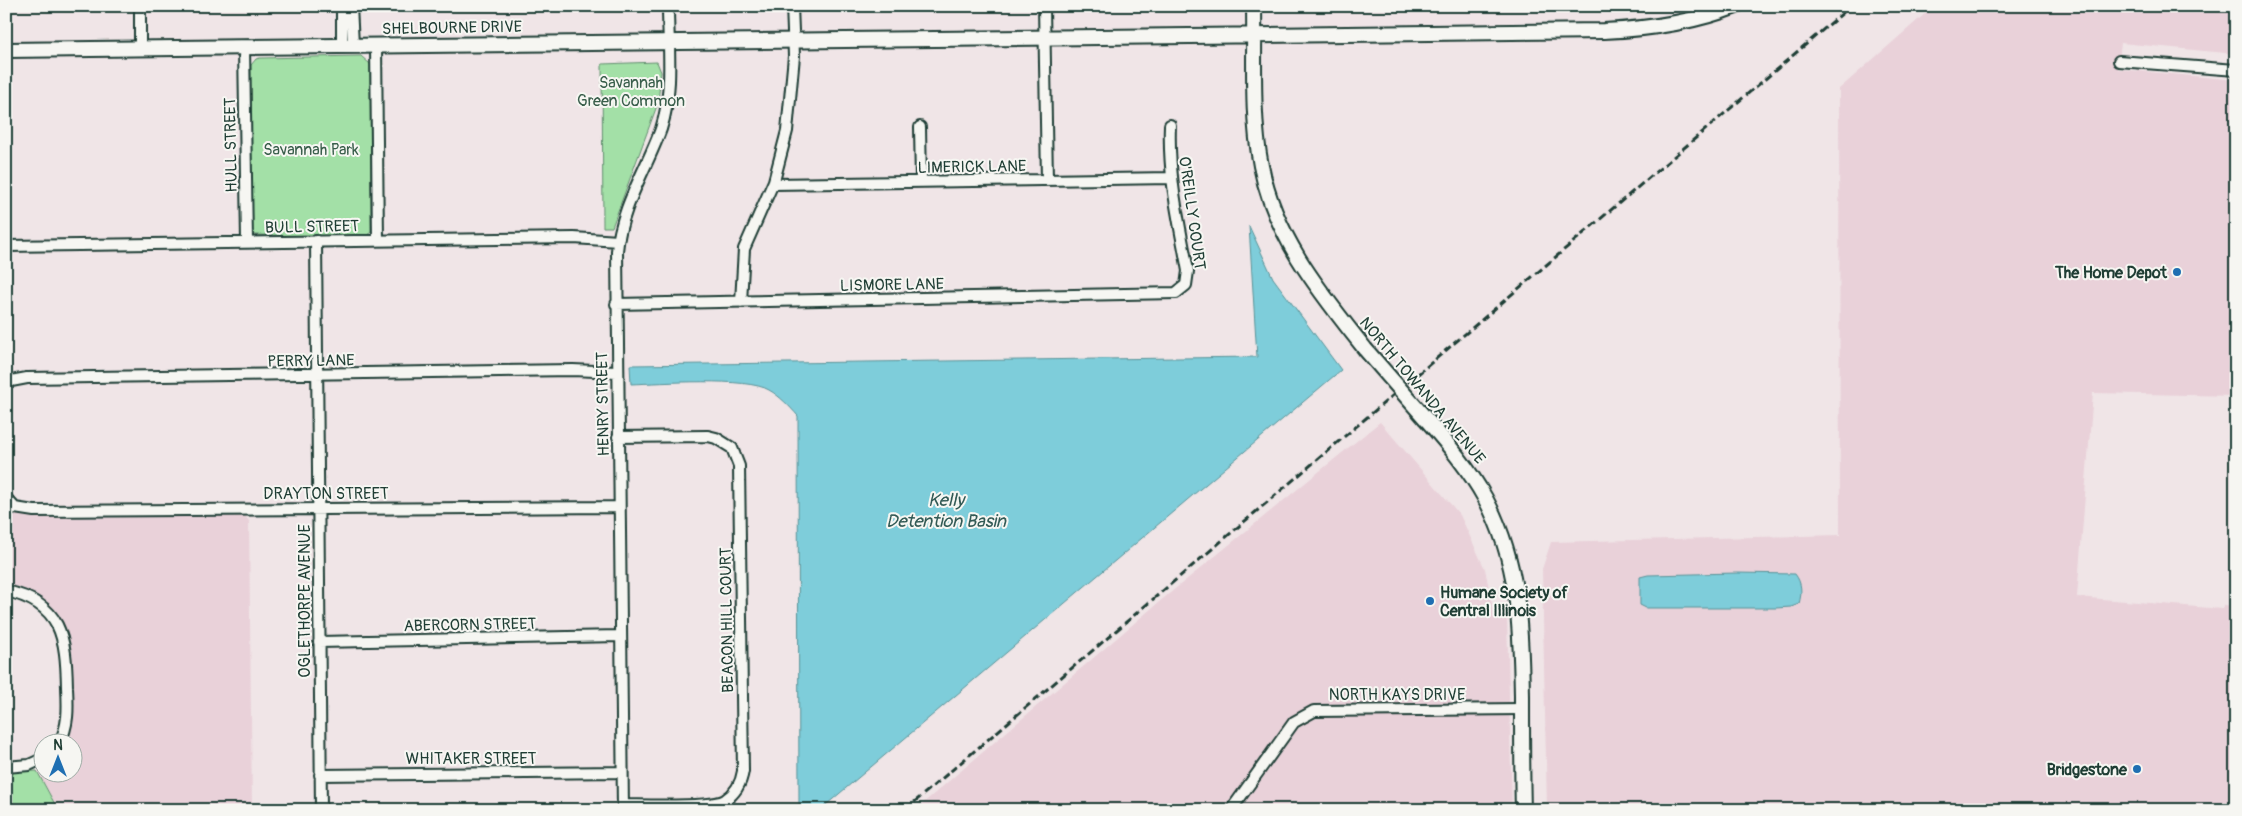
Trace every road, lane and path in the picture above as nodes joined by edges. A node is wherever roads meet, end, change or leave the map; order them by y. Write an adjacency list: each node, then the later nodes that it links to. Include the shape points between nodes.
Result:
1 (140, 6): 16 (street)
2 (342, 6): 13 (street)
3 (351, 6): 13 (street)
4 (668, 6): 12 (street, HENRY STREET)
5 (792, 6): 11 (street)
6 (1044, 6): 10 (street)
7 (1254, 6): 9 (main road, NORTH TOWANDA AVENUE)
8 (1736, 6): 9 (main road, SHELBOURNE DRIVE, via 1682,22 1630,30)
9 (1254, 34): 10 (main road, SHELBOURNE DRIVE); 44 (main road, NORTH TOWANDA AVENUE, bridge, via 1257,140 1261,167 1274,209 1310,279 1449,445 1485,497 1509,557 1519,607)
10 (1044, 38): 11 (main road, SHELBOURNE DRIVE); 23 (street)
11 (793, 41): 12 (main road, SHELBOURNE DRIVE); 25 (street, via 790,113)
12 (670, 42): 14 (main road, SHELBOURNE DRIVE); 28 (street, HENRY STREET, via 661,127 628,204)
13 (347, 45): 14 (main road, SHELBOURNE DRIVE); 15 (main road, SHELBOURNE DRIVE)
14 (376, 46): 26 (street)
15 (244, 47): 16 (main road, SHELBOURNE DRIVE); 29 (street, HULL STREET)
16 (140, 48): 17 (main road, SHELBOURNE DRIVE)
17 (6, 50)
18 (2119, 61): 19 (street)
19 (2236, 70)
20 (1170, 125): 22 (street, O'REILLY COURT)
21 (920, 127): 24 (street)
22 (1171, 178): 23 (street, LIMERICK LANE); 31 (street, O'REILLY COURT, via 1188,278 1181,290)
23 (1047, 180): 24 (street, LIMERICK LANE)
24 (921, 182): 25 (street, LIMERICK LANE)
25 (773, 184): 32 (street, via 744,249)
26 (378, 240): 27 (street, BULL STREET); 28 (street, BULL STREET, via 574,238)
27 (316, 241): 29 (street, BULL STREET); 35 (street, OGLETHORPE AVENUE)
28 (618, 241): 33 (street, HENRY STREET)
29 (247, 242): 30 (street, BULL STREET)
30 (6, 246)
31 (1169, 295): 32 (street, LISMORE LANE)
32 (741, 302): 33 (street, LISMORE LANE)
33 (616, 304): 34 (street, HENRY STREET)
34 (617, 372): 35 (street, PERRY LANE); 37 (street, HENRY STREET)
35 (318, 375): 36 (street, PERRY LANE, via 27,378); 40 (street, OGLETHORPE AVENUE)
36 (6, 382)
37 (618, 437): 39 (street, HENRY STREET); 50 (street, BEACON HILL COURT, via 708,436 725,442 737,457 740,476 742,780 732,795 714,804)
38 (6, 498): 40 (street, DRAYTON STREET, via 15,508 34,511)
39 (619, 507): 40 (street, DRAYTON STREET); 42 (street, HENRY STREET)
40 (318, 509): 43 (street, OGLETHORPE AVENUE)
41 (6, 590): 45 (street, via 29,598 47,611 63,636 68,724)
42 (620, 636): 43 (street, ABERCORN STREET); 48 (street, HENRY STREET)
43 (319, 642): 49 (street, OGLETHORPE AVENUE)
44 (1522, 709): 52 (street, NORTH KAYS DRIVE, via 1314,710 1294,722); 53 (main road, NORTH TOWANDA AVENUE)
45 (64, 734)
46 (32, 764): 47 (street)
47 (6, 767)
48 (622, 772): 49 (street, WHITAKER STREET); 50 (street, HENRY STREET)
49 (320, 775): 51 (street, OGLETHORPE AVENUE)
50 (623, 807)
51 (321, 810)
52 (1231, 810)
53 (1523, 810)

